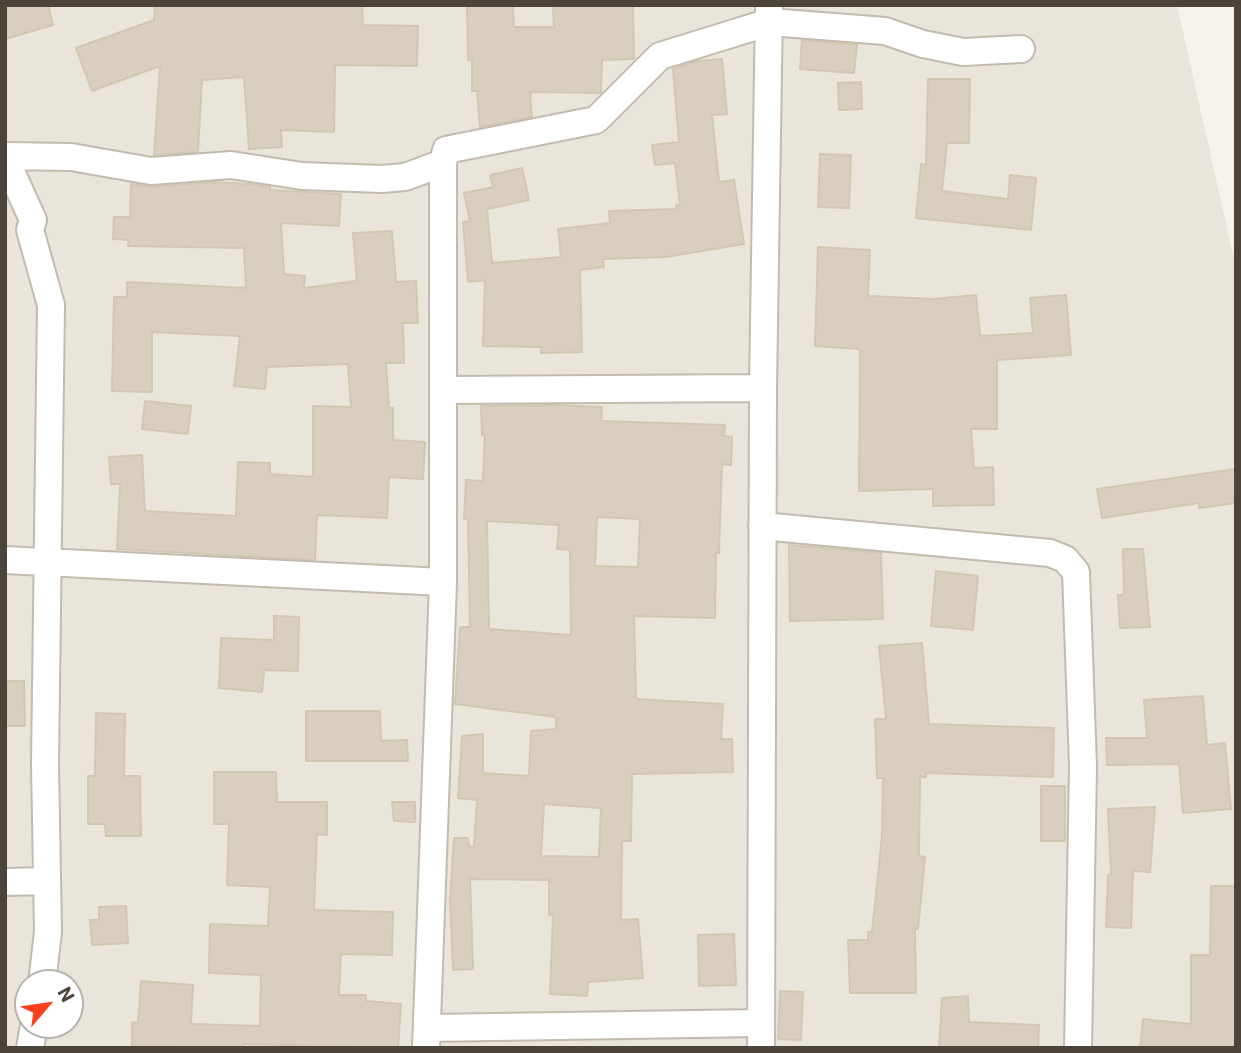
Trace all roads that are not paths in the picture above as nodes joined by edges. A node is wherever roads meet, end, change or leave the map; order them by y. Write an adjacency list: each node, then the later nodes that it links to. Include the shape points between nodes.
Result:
1 (770, 14): 2 (street, via 885,31 963,52); 4 (street, via 660,56 596,120 446,150); 6 (street)
2 (1021, 49)
3 (5, 157): 4 (street, via 71,157 151,171 231,165 302,176 382,179 405,177); 5 (street, via 33,220)
4 (443, 163): 7 (street)
5 (17, 230): 10 (street, via 51,305)
6 (763, 387): 7 (street); 8 (street)
7 (443, 390): 11 (street)
8 (762, 526): 15 (street); 17 (street, via 1050,553 1065,559 1076,572 1083,766)
9 (5, 560): 10 (street)
10 (50, 561): 11 (street); 12 (street)
11 (443, 582): 16 (street)
12 (47, 881): 13 (street); 14 (street)
13 (5, 882)
14 (44, 969)
15 (761, 1035): 16 (street)
16 (426, 1038)
17 (1078, 1048)

